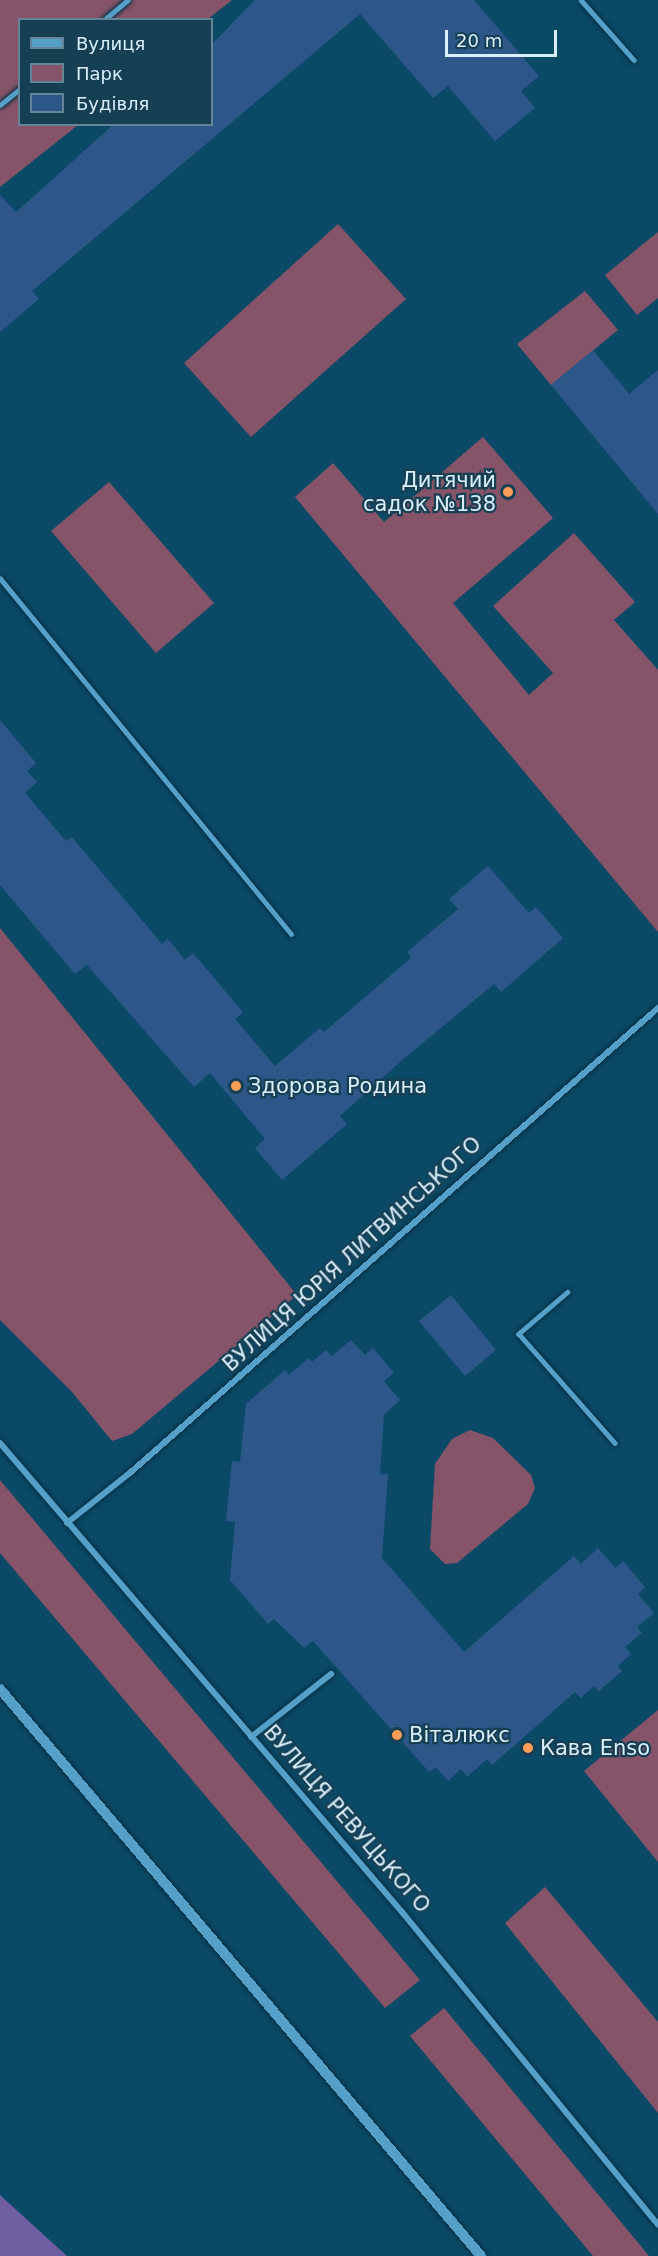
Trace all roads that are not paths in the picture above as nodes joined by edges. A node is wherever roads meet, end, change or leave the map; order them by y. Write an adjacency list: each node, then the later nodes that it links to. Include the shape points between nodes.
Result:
1 (128, 0): 3 (lane)
2 (581, 0): 4 (lane)
3 (106, 18)
4 (634, 60)
5 (18, 91): 6 (lane)
6 (0, 105)
7 (0, 578): 8 (lane)
8 (291, 934)
9 (658, 1008): 13 (street, ВУЛИЦЯ ЮРІЯ ЛИТВИНСЬКОГО, via 131,1472)
10 (568, 1292): 12 (lane, via 519,1334)
11 (0, 1443): 13 (street, ВУЛИЦЯ РЕВУЦЬКОГО)
12 (615, 1443)
13 (67, 1523): 16 (street, ВУЛИЦЯ РЕВУЦЬКОГО)
14 (331, 1674): 16 (street)
15 (0, 1689): 18 (street)
16 (251, 1737): 17 (street, ВУЛИЦЯ РЕВУЦЬКОГО, via 402,1912)
17 (658, 2225)
18 (481, 2256)

